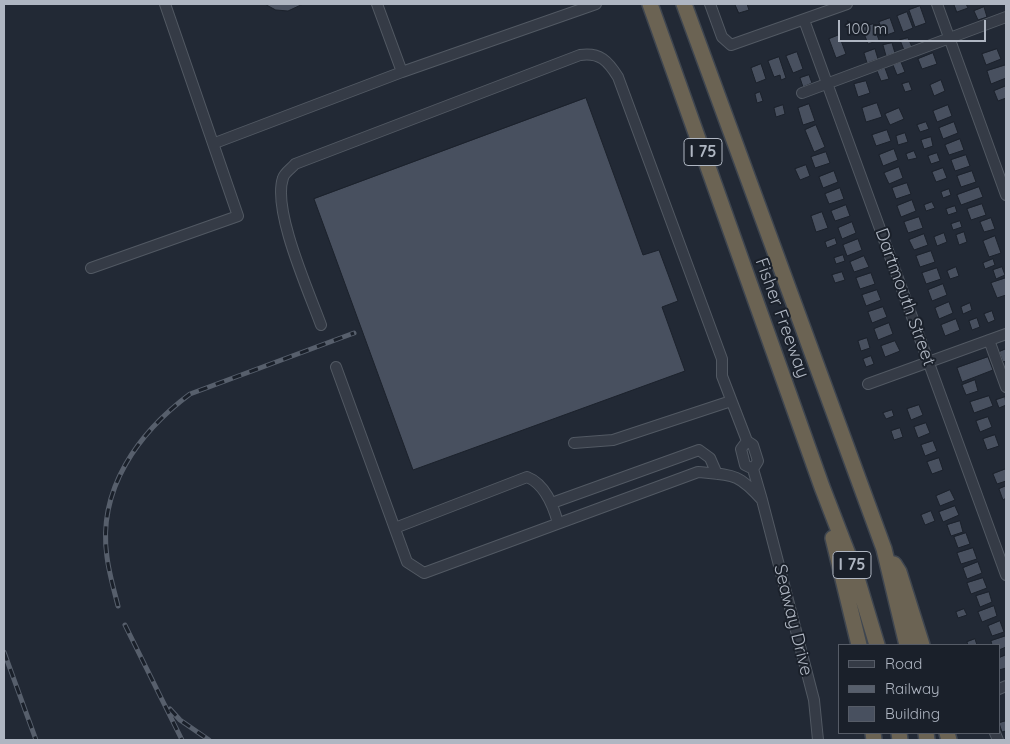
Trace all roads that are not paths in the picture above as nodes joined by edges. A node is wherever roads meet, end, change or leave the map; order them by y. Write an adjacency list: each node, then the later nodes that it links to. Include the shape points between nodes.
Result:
1 (164, 4): 15 (street)
2 (377, 4): 12 (street)
3 (596, 4): 12 (street)
4 (650, 4): 28 (highway, Fisher Freeway / I 75)
5 (684, 4): 33 (highway, Fisher Freeway / I 75)
6 (710, 4): 10 (street, via 722,37 728,44 737,44)
7 (847, 4): 10 (street)
8 (937, 4): 11 (street)
9 (1006, 16): 11 (street)
10 (804, 20): 13 (street, Dartmouth Street)
11 (949, 38): 13 (street); 16 (street)
12 (402, 72): 15 (street)
13 (827, 84): 14 (street); 21 (street, Dartmouth Street)
14 (802, 93)
15 (215, 143): 17 (street, via 238,216)
16 (1006, 194)
17 (91, 268)
18 (322, 325): 25 (street, via 292,247 280,203 283,177 295,164 580,54 588,54 608,61 618,77 722,359 722,376)
19 (1006, 334): 20 (street)
20 (989, 340): 21 (street); 24 (street)
21 (928, 362): 23 (street); 34 (street, Dartmouth Street)
22 (336, 366): 32 (street)
23 (868, 384)
24 (1006, 387)
25 (731, 401): 26 (street, via 613,440); 29 (street, Seaway Drive, via 747,441 753,445 758,461 753,469)
26 (574, 443)
27 (718, 474): 29 (street, via 746,482); 30 (street, via 710,458 699,450); 31 (street, via 698,472)
28 (822, 487): 35 (highway); 36 (highway, Fisher Freeway / I 75, via 856,575)
29 (762, 500): 39 (street, Seaway Drive, via 814,700)
30 (552, 503): 31 (street); 32 (street, via 535,480 527,477)
31 (558, 523): 32 (street, via 424,573 407,562)
32 (395, 528)
33 (884, 549): 37 (highway, Fisher Freeway / I 75); 38 (highway, via 899,572)
34 (1006, 575)
35 (859, 644)
36 (877, 644)
37 (908, 644)
38 (922, 644)
39 (818, 740)

